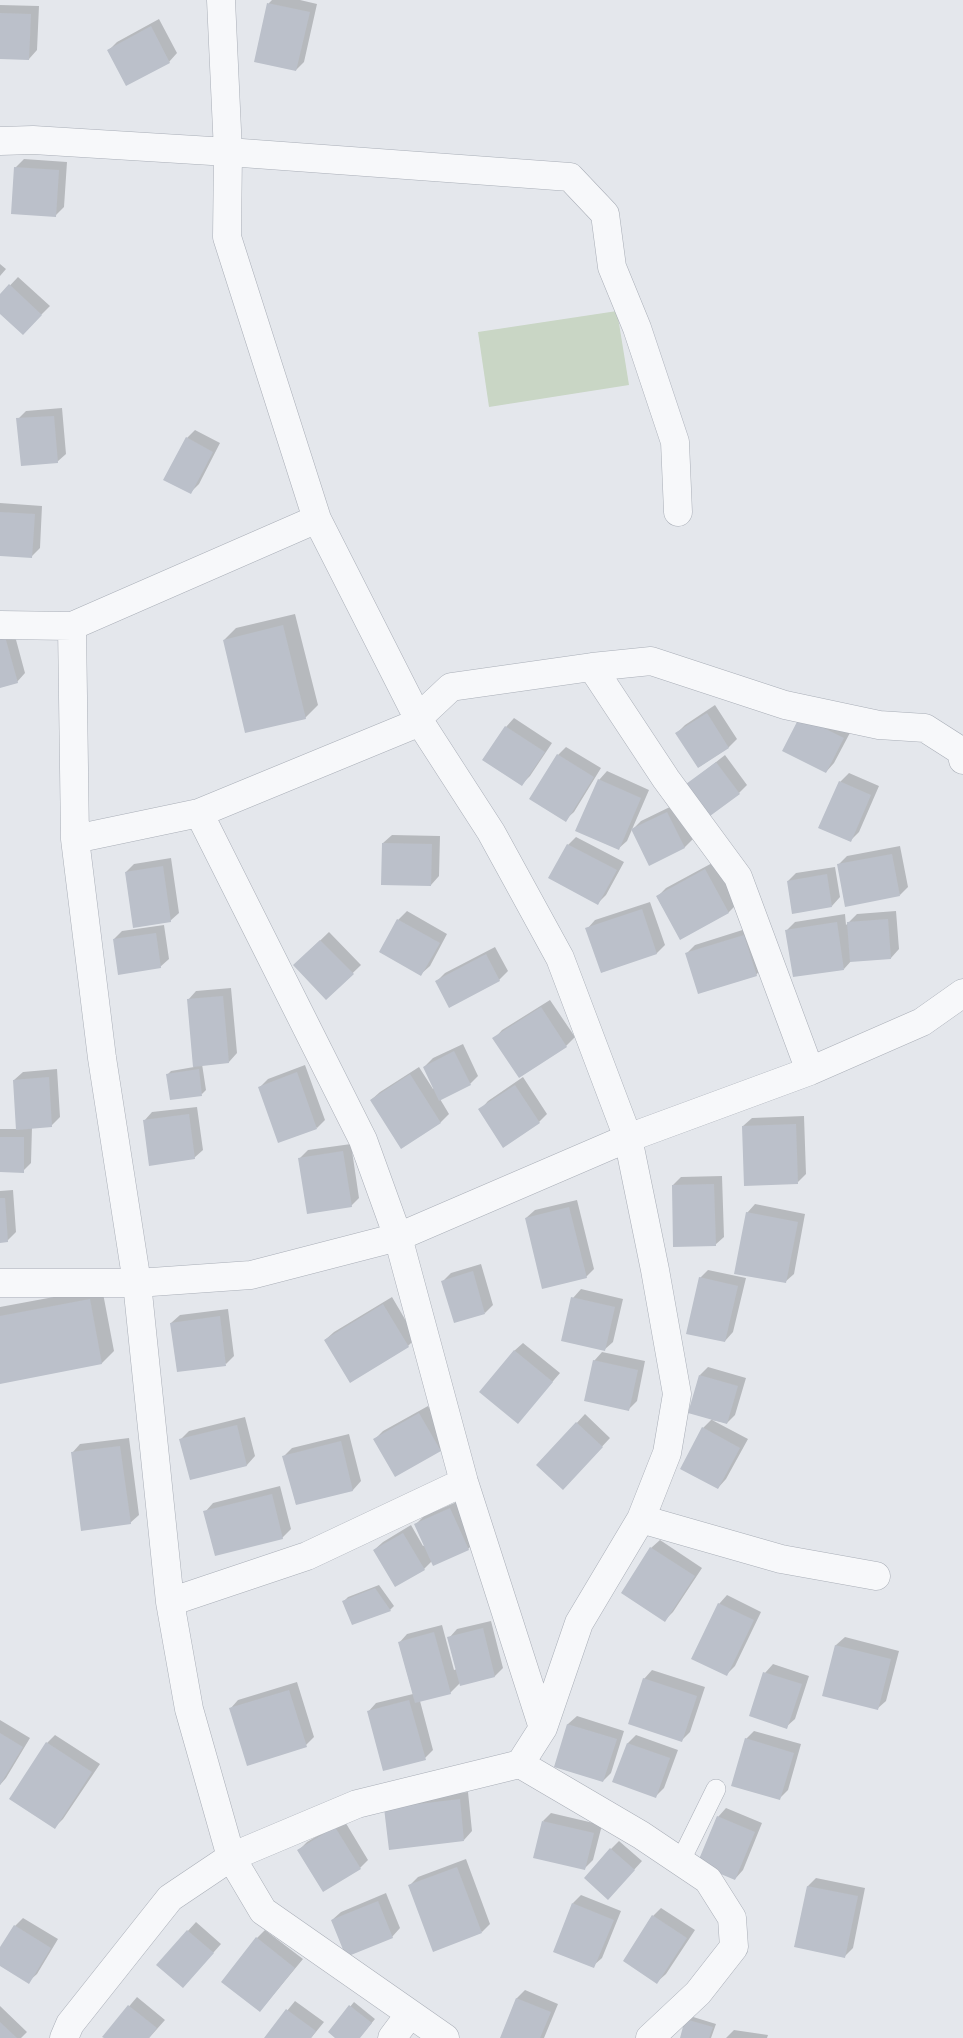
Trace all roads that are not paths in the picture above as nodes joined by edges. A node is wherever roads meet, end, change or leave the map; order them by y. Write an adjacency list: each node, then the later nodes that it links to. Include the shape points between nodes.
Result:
1 (221, 0): 3 (street)
2 (0, 141): 3 (street, via 32,140)
3 (228, 152): 4 (street, via 570,178 605,214 612,267 637,328 675,442); 5 (street, via 227,238)
4 (678, 512)
5 (317, 519): 7 (street); 9 (street)
6 (0, 625): 7 (street)
7 (72, 626): 12 (street)
8 (592, 667): 9 (street, via 450,687); 10 (street, via 651,661 785,705 879,725 925,728 961,751); 14 (street, via 666,779 738,878)
9 (419, 720): 11 (street); 15 (street, via 491,832 560,958)
10 (963, 760)
11 (199, 813): 12 (street); 16 (street, via 363,1140)
12 (75, 839): 18 (street, via 102,1058)
13 (963, 993): 14 (street, via 922,1022)
14 (810, 1071): 15 (street)
15 (628, 1138): 16 (street); 20 (street, via 677,1394 667,1452)
16 (398, 1237): 18 (street, via 251,1275); 19 (street)
17 (0, 1283): 18 (street)
18 (137, 1283): 22 (street)
19 (464, 1482): 22 (street, via 307,1556); 23 (street)
20 (641, 1519): 21 (street, via 781,1559); 23 (street, via 579,1623)
21 (876, 1576)
22 (170, 1602): 26 (street, via 189,1709)
23 (543, 1728): 24 (street)
24 (520, 1764): 26 (street, via 357,1804); 27 (street, via 641,1835)
25 (716, 1789): 27 (lane)
26 (231, 1857): 28 (street, via 263,1911); 29 (street, via 170,1898 70,2024)
27 (680, 1862): 32 (street, via 708,1880 732,1918 734,1947 698,1993)
28 (410, 2014): 30 (street); 31 (street)
29 (64, 2038)
30 (392, 2038)
31 (445, 2038)
32 (650, 2038)

